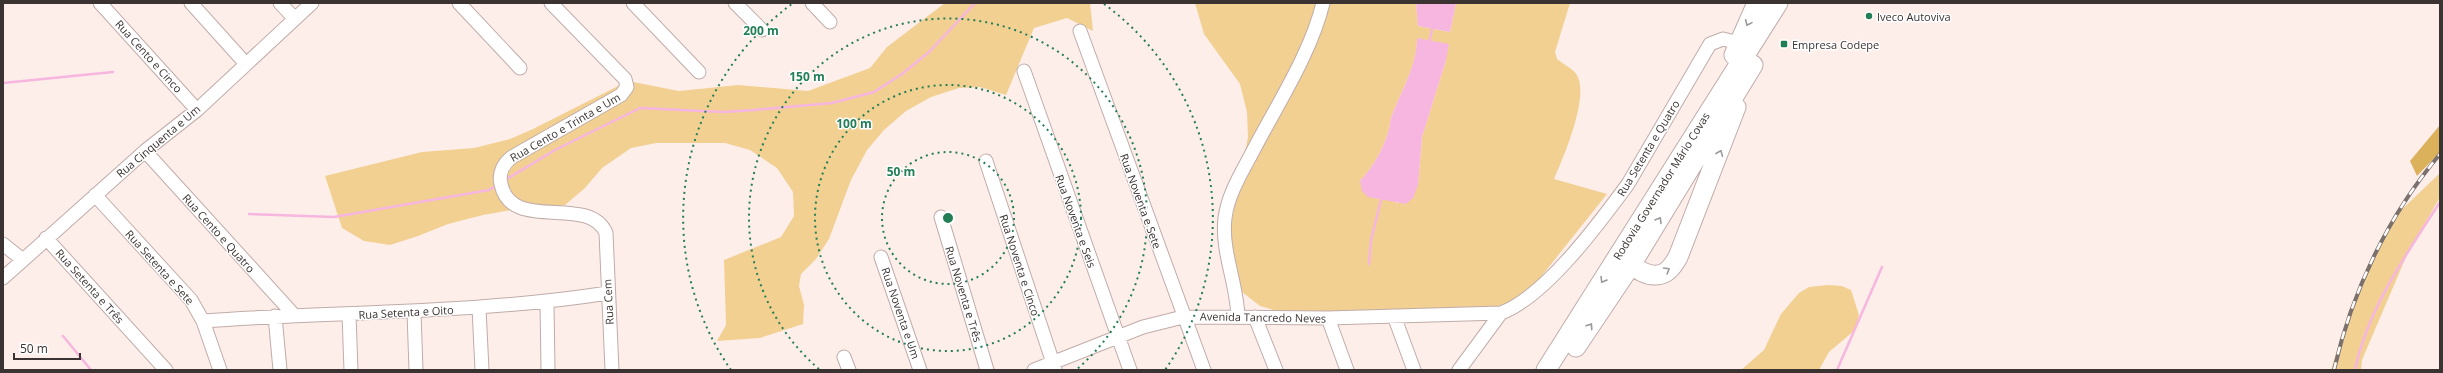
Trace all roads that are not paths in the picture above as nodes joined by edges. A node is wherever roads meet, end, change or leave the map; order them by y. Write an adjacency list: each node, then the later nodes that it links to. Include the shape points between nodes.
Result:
1 (100, 3): 24 (street, Rua Cento e Cinco)
2 (191, 3): 19 (street)
3 (280, 3): 14 (street)
4 (312, 3): 14 (street, Rua Cinquenta e Um)
5 (459, 3): 20 (street)
6 (551, 3): 29 (street, Rua Cento e Trinta e Um, via 625,79 627,87 621,95 512,157 506,162 500,180 502,190 514,205 529,210 590,217 603,226)
7 (632, 3): 22 (street)
8 (735, 3): 16 (street)
9 (812, 3): 15 (street)
10 (1323, 3): 46 (street, via 1303,53 1237,181 1225,216 1225,245 1237,294)
11 (1757, 3): 18 (highway, one-way to 18)
12 (1778, 3): 23 (highway, Rodovia Governador Mário Covas)
13 (1791, 3): 23 (highway, Rodovia Governador Mário Covas)
14 (294, 18): 19 (street, Rua Cinquenta e Um)
15 (830, 22)
16 (762, 30)
17 (1080, 31): 48 (street, Rua Noventa e Sete)
18 (1739, 43): 23 (highway, via 1729,64); 41 (street, Rua Setenta e Quatro, via 1723,39 1710,44 1632,177 1613,204 1548,279 1520,304)
19 (246, 64): 24 (street, Rua Cinquenta e Um)
20 (520, 68)
21 (1024, 71): 51 (street, Rua Noventa e Seis)
22 (699, 72)
23 (1733, 85): 31 (highway, Rodovia Governador Mário Covas); 35 (highway, Rodovia Governador Mário Covas, one-way to 23); 35 (highway, one-way to 23, via 1643,273 1660,274 1673,266 1733,121)
24 (197, 110): 25 (street, Rua Cinquenta e Um)
25 (145, 151): 27 (street, Rua Cinquenta e Um); 43 (street, Rua Cento e Quatro)
26 (986, 161): 53 (street, Rua Noventa e Cinco)
27 (95, 195): 30 (street, Rua Cinquenta e Um); 50 (street, Rua Setenta e Sete, via 191,300)
28 (941, 217): 64 (street, Rua Noventa e Três)
29 (606, 233): 37 (street, Rua Cem)
30 (46, 238): 34 (street, Rua Cinquenta e Um); 54 (street, Rua Setenta e Três)
31 (1626, 241): 35 (highway, via 1627,257); 72 (highway, Rodovia Governador Mário Covas, one-way to 72)
32 (3, 244): 34 (street)
33 (881, 257): 63 (street, Rua Noventa e Um)
34 (23, 260): 36 (street, Rua Cinquenta e Um)
35 (1632, 265): 73 (highway, Rodovia Governador Mário Covas, one-way to 35)
36 (3, 278)
37 (608, 293): 38 (street, Rua Setenta e Oito); 61 (street, Rua Cem)
38 (547, 303): 39 (street, Rua Setenta e Oito); 60 (street)
39 (478, 308): 40 (street, Rua Setenta e Oito); 59 (street)
40 (414, 312): 42 (street, Rua Setenta e Oito); 58 (street)
41 (1501, 313): 45 (street, Avenida Tancredo Neves); 71 (street)
42 (349, 314): 43 (street, Rua Setenta e Oito); 57 (street)
43 (294, 315): 44 (street, Rua Setenta e Oito)
44 (276, 316): 50 (street, Rua Setenta e Oito); 56 (street)
45 (1394, 316): 49 (street, Avenida Tancredo Neves); 70 (street)
46 (1238, 317): 47 (street, Avenida Tancredo Neves); 48 (street, Avenida Tancredo Neves)
47 (1255, 317): 49 (street, Avenida Tancredo Neves); 68 (street)
48 (1183, 318): 51 (street, Avenida Tancredo Neves, via 1164,321); 67 (street, Rua Noventa e Sete)
49 (1328, 318): 69 (street)
50 (203, 321): 55 (street, Rua Setenta e Sete)
51 (1117, 337): 53 (street, Avenida Tancredo Neves); 66 (street, Rua Noventa e Seis)
52 (844, 357): 62 (street)
53 (1054, 366): 65 (street, Avenida Tancredo Neves)
54 (166, 370)
55 (220, 370)
56 (280, 370)
57 (351, 370)
58 (416, 370)
59 (482, 370)
60 (548, 370)
61 (612, 370)
62 (849, 370)
63 (920, 370)
64 (987, 370)
65 (1034, 370)
66 (1130, 370)
67 (1204, 370)
68 (1276, 370)
69 (1347, 370)
70 (1414, 370)
71 (1459, 370)
72 (1546, 370)
73 (1560, 370)

